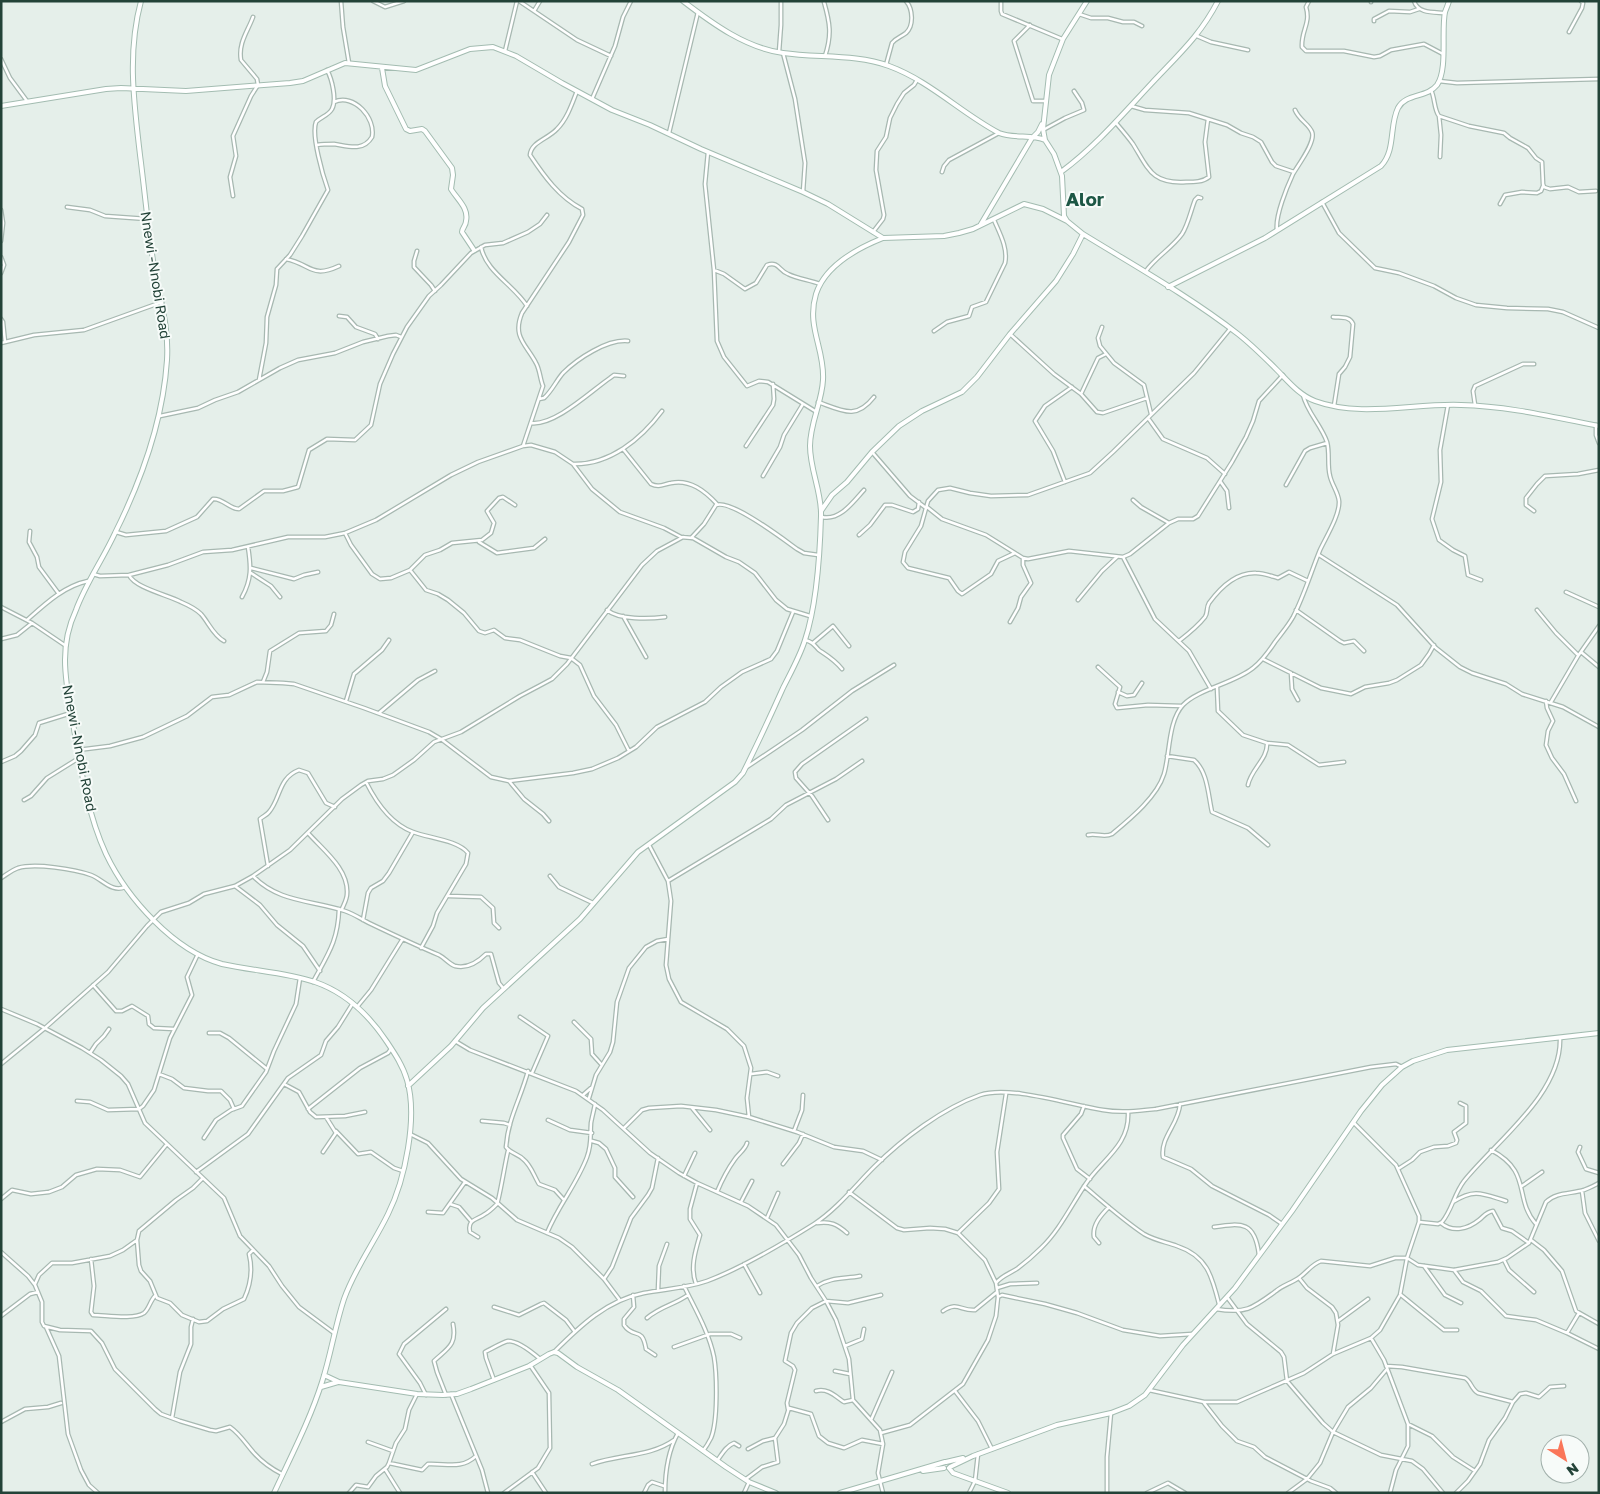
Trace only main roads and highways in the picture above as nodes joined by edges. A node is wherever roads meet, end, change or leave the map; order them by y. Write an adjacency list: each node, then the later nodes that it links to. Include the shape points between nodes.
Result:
1 (141, 1): 7 (main road, Nnewi -Nnobi Road, via 135,31)
2 (683, 1): 10 (main road, via 725,31 781,53 886,65 917,80 999,133)
3 (1087, 1): 9 (main road, via 1063,39 1049,75)
4 (1218, 1): 12 (main road, via 1196,36 1116,123)
5 (1449, 1): 20 (main road, via 1439,81 1431,90 1402,101 1386,161 1241,252)
6 (382, 68): 7 (main road, via 349,63 303,81 186,91); 18 (main road, via 416,70 478,47 505,51 612,110 803,192 850,216); 19 (main road, via 384,86 406,129 425,131 452,168 451,189 466,214 462,232)
7 (132, 89): 8 (main road, via 106,89); 24 (main road, Nnewi -Nnobi Road, via 155,274 167,328 167,358 160,416 147,457 116,532 76,608 66,646 66,676 86,795 105,852 125,887 153,919 198,954 220,963 300,978 332,989 376,1025 401,1064)
8 (1, 106)
9 (1043, 121): 10 (main road); 11 (main road)
10 (1032, 138): 11 (main road); 13 (main road)
11 (1045, 140): 12 (main road)
12 (1061, 172): 15 (main road, via 1062,210)
13 (986, 216): 14 (main road); 16 (main road)
14 (989, 221): 15 (main road, via 1024,204); 16 (main road)
15 (1067, 221): 17 (main road)
16 (977, 227): 18 (main road, via 944,236)
17 (1082, 234): 20 (main road); 22 (main road, via 1056,282 1010,334 978,377 962,392 892,432 827,501)
18 (883, 238): 22 (main road, via 854,252 830,272 815,296 813,324 823,382 810,431 810,460)
19 (474, 250)
20 (1168, 287): 21 (main road, via 1230,329 1302,394 1313,400 1364,409 1475,406 1546,415)
21 (1598, 426)
22 (822, 511): 24 (main road, via 805,640 746,767 735,782 648,844 624,866 594,904 484,1008)
23 (1599, 1032): 28 (main road, via 1447,1050 1402,1066 1382,1085 1227,1297 1137,1402 1111,1413 1057,1425)
24 (408, 1086): 25 (main road, Nnewi -Nnobi Road, via 412,1115 396,1196 350,1283)
25 (324, 1375): 26 (main road); 27 (main road, Nnewi -Nnobi Road)
26 (339, 1382): 27 (main road); 33 (main road, via 417,1394 448,1395 472,1389 558,1353 618,1390 717,1461)
27 (321, 1387): 32 (main road, Nnewi -Nnobi Road)
28 (975, 1455): 29 (main road); 30 (main road)
29 (946, 1462): 30 (main road, via 943,1466); 31 (main road)
30 (947, 1468): 31 (main road); 35 (main road)
31 (911, 1473): 34 (main road)
32 (274, 1493)
33 (776, 1493)
34 (840, 1493)
35 (1008, 1493)

